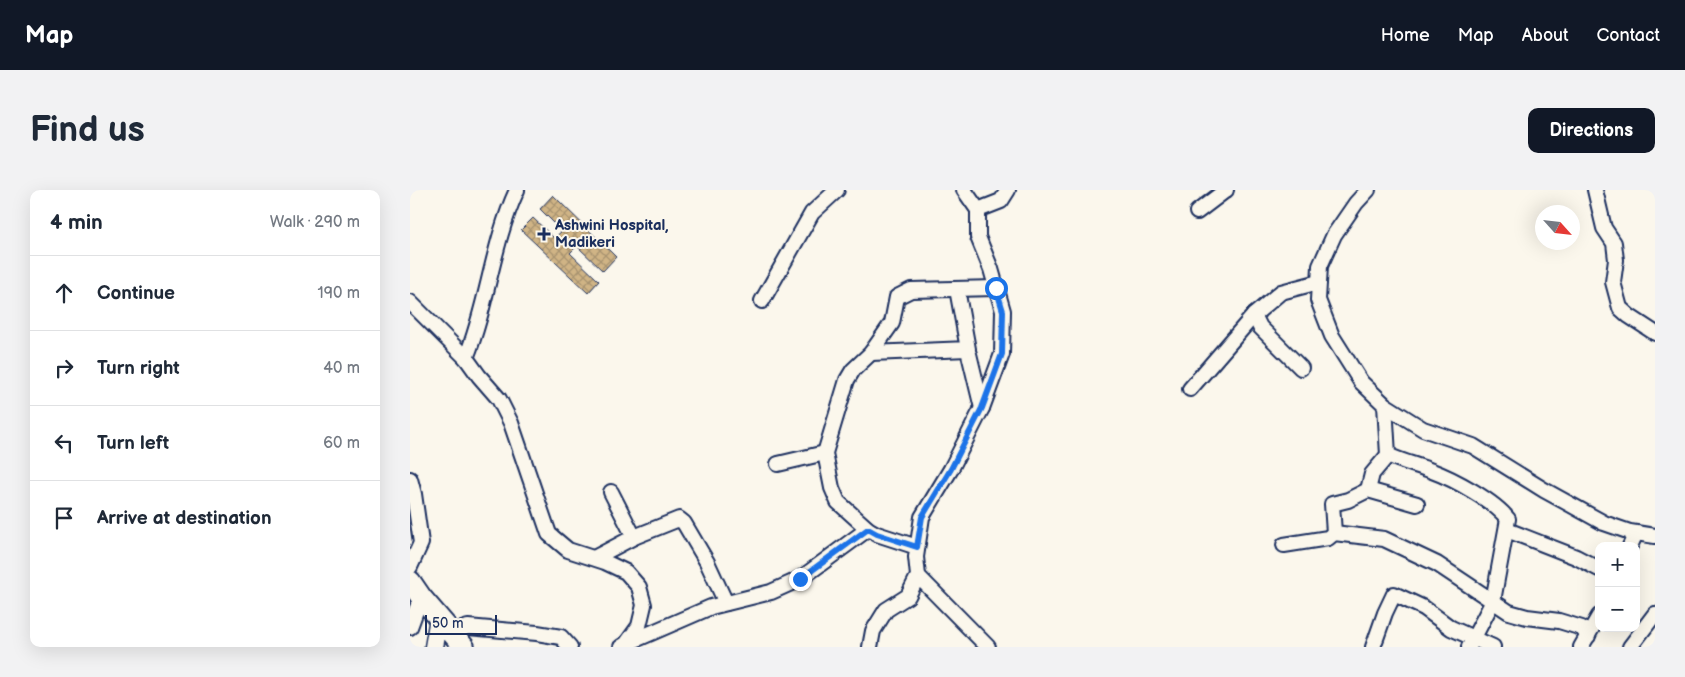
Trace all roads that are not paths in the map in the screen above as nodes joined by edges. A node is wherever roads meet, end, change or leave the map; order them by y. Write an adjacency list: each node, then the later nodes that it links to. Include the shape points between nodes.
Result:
1 (517, 190): 19 (street, via 508,210 476,334)
2 (837, 190): 13 (street, via 812,213)
3 (964, 190): 8 (street)
4 (1008, 190): 8 (street, via 1001,201)
5 (1226, 190): 9 (street)
6 (1368, 190): 10 (street, via 1334,235 1320,266)
7 (1595, 190): 16 (street, via 1604,228 1614,243 1613,282 1620,308)
8 (978, 210): 11 (street, via 978,237)
9 (1197, 212)
10 (1319, 282): 15 (street, via 1281,292); 22 (street, via 1318,300 1332,336 1361,382)
11 (996, 288): 12 (street); 23 (street, via 1003,311 1002,354)
12 (957, 290): 17 (street, via 911,290 897,297 892,323); 17 (street, via 968,349)
13 (762, 301)
14 (410, 302): 19 (street)
15 (1254, 315): 20 (street, via 1260,327); 21 (street)
16 (1655, 333)
17 (871, 354): 24 (street, via 847,380)
18 (969, 354): 23 (street)
19 (466, 358): 39 (street, via 500,399 549,534 568,550)
20 (1301, 368)
21 (1190, 389)
22 (1385, 405): 25 (street); 36 (street, via 1423,430 1473,446)
23 (982, 408): 38 (street, via 922,517)
24 (825, 453): 26 (street); 31 (street, via 838,502)
25 (1388, 455): 28 (street, via 1372,474); 32 (street, via 1433,471 1499,508 1508,519)
26 (778, 464)
27 (410, 479): 40 (street, via 420,543)
28 (1368, 490): 30 (street); 33 (street, via 1332,504)
29 (611, 492): 34 (street)
30 (1416, 504)
31 (868, 529): 38 (street); 45 (street, via 800,579 771,592)
32 (1507, 530): 41 (street); 44 (street)
33 (1334, 533): 37 (street, via 1328,538); 44 (street, via 1384,540 1400,546 1437,564)
34 (634, 536): 39 (street); 45 (street, via 678,519 684,523)
35 (1655, 536): 36 (street)
36 (1633, 539)
37 (1284, 545)
38 (917, 547): 42 (street)
39 (594, 558): 52 (street, via 626,572 639,587 644,605 639,626)
40 (410, 567)
41 (1595, 567)
42 (918, 576): 55 (street, via 908,596 886,610 873,631); 56 (street)
43 (415, 589): 48 (street); 49 (highway)
44 (1493, 601): 50 (street, via 1509,612 1582,628); 51 (street)
45 (726, 603): 52 (street, via 711,606)
46 (1655, 614): 59 (street)
47 (1595, 623): 50 (street)
48 (410, 627)
49 (454, 636): 53 (main road); 54 (street, via 468,627 537,633 561,637)
50 (1584, 642)
51 (1471, 643): 57 (street, via 1424,608 1394,594); 58 (street)
52 (623, 646)
53 (434, 647)
54 (570, 647)
55 (870, 647)
56 (988, 647)
57 (1373, 647)
58 (1493, 647)
59 (1630, 647)

